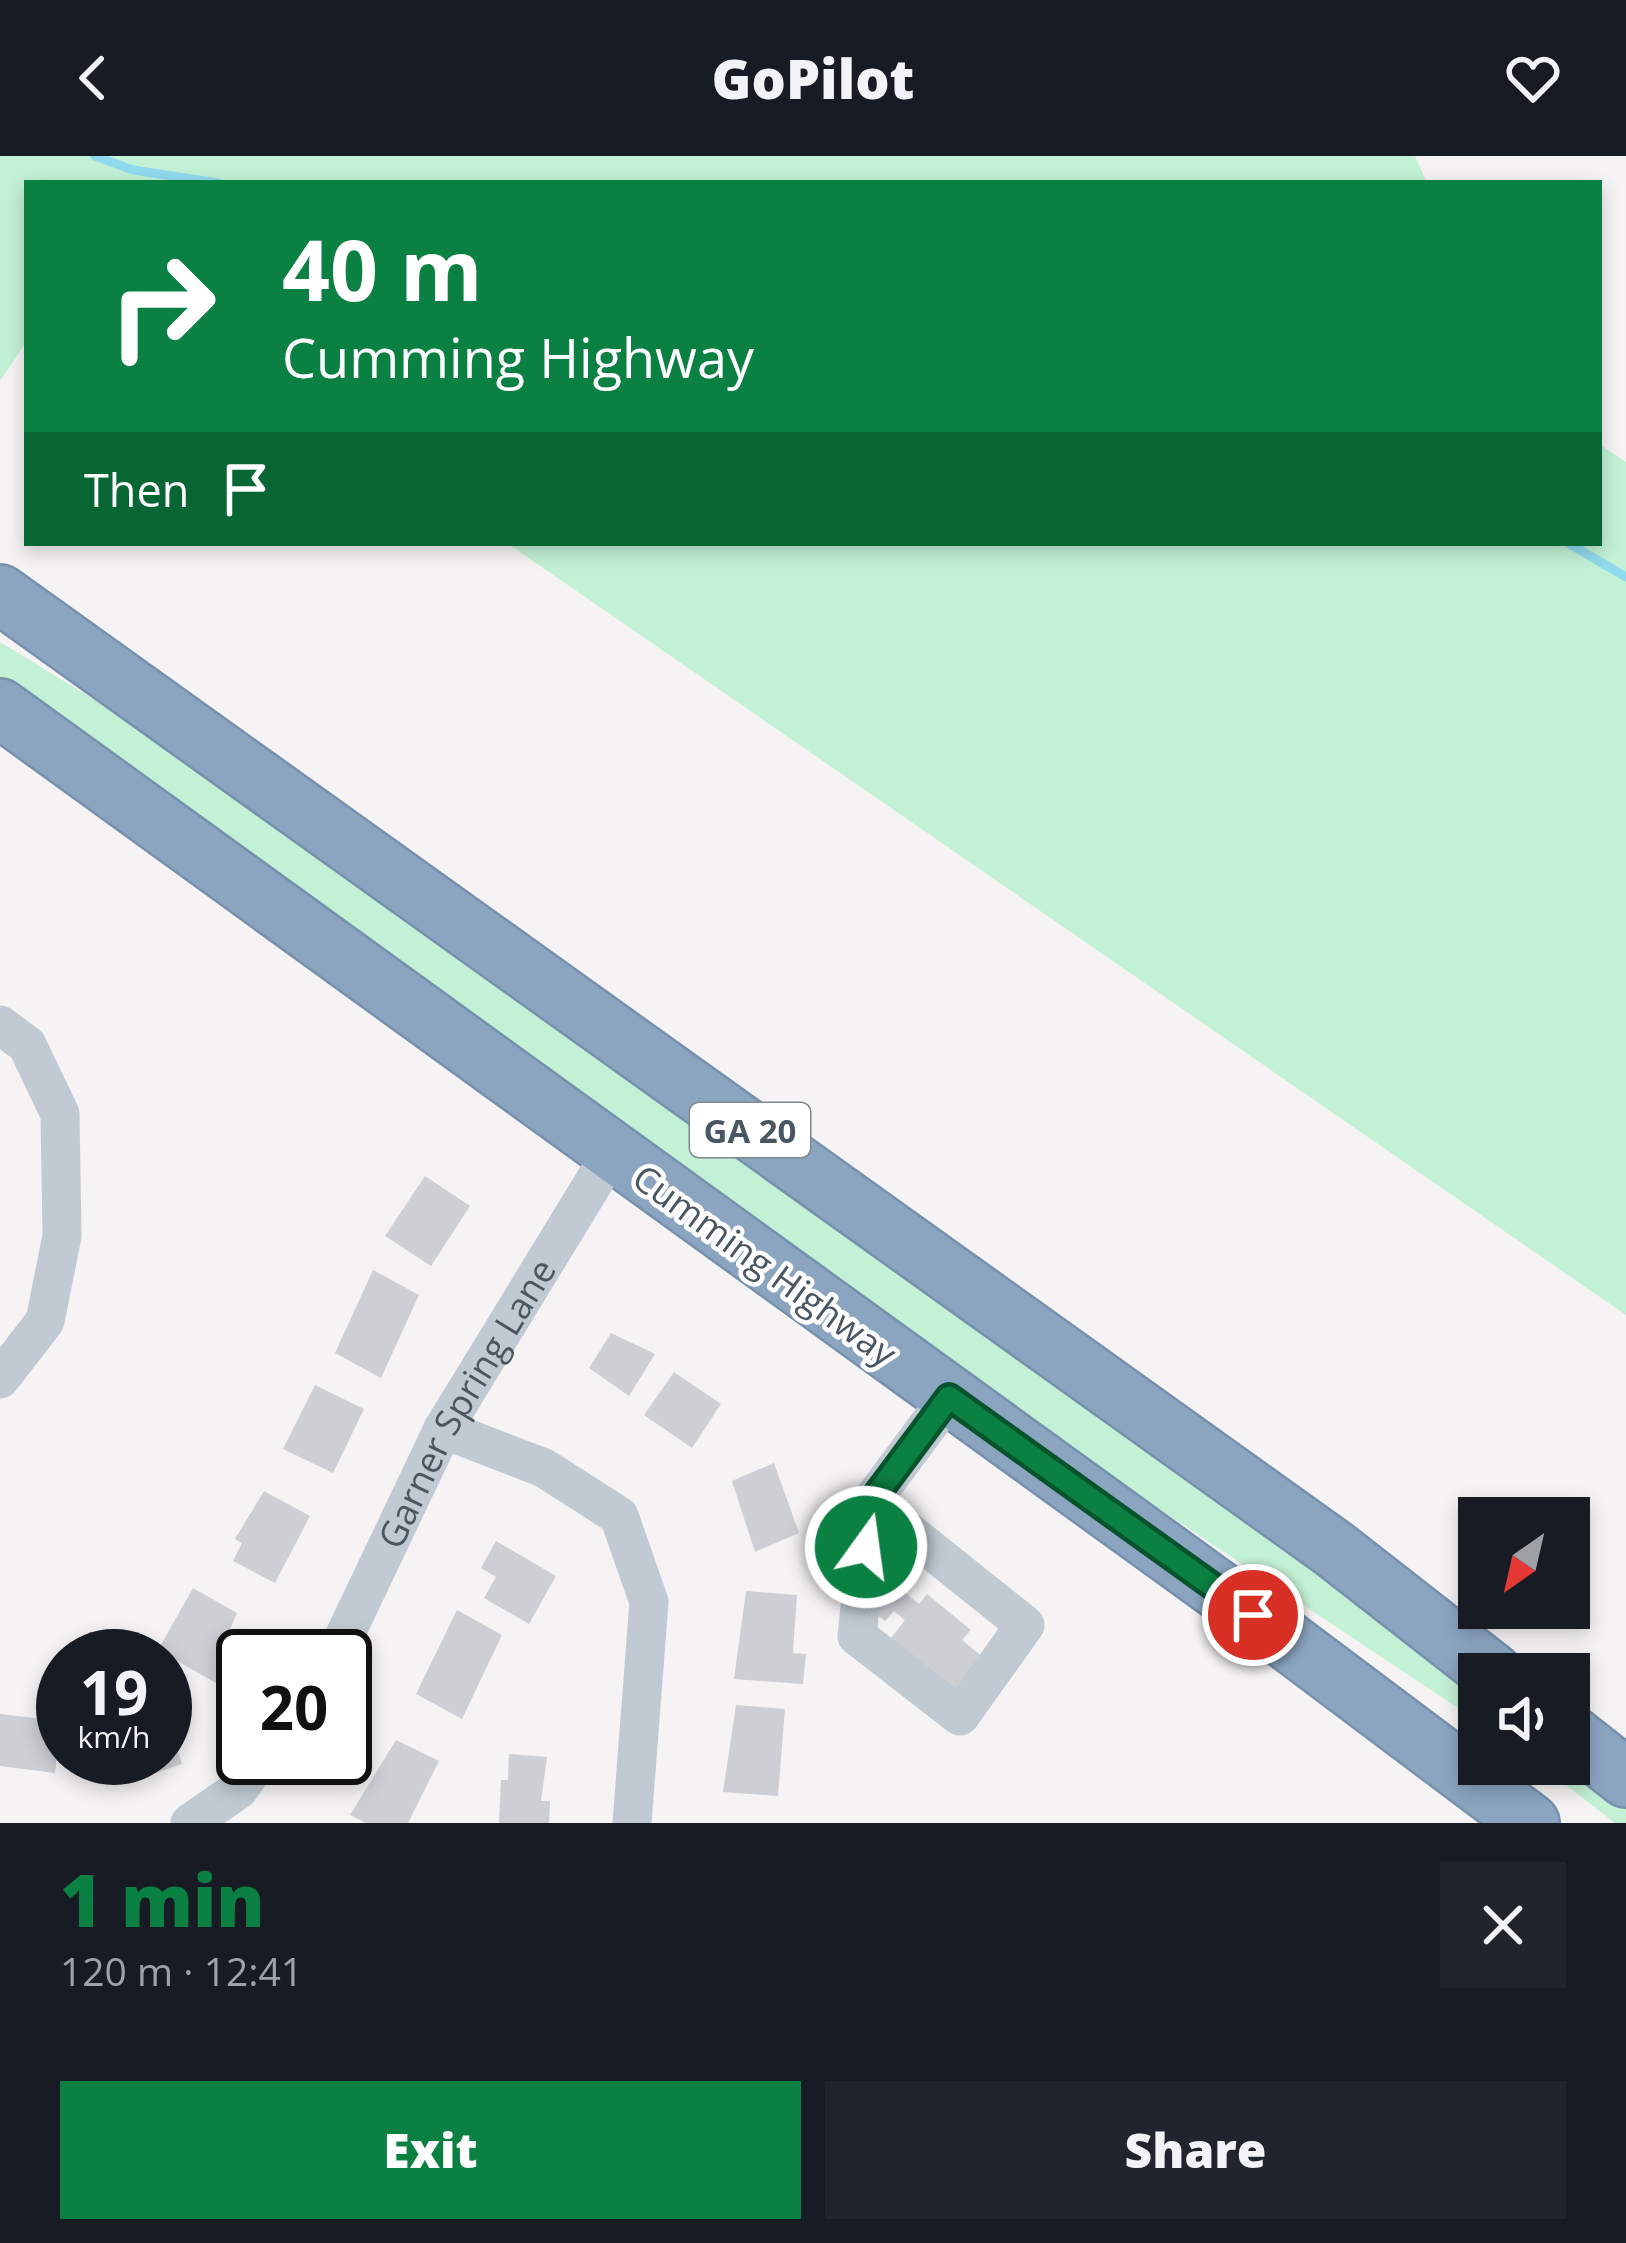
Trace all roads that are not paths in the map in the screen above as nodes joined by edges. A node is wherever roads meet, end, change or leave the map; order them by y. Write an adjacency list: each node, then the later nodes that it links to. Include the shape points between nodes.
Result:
1 (0, 595): 10 (highway, GA 20, via 1334,1549)
2 (0, 708): 4 (highway, Cumming Highway / GA 20)
3 (0, 1025): 5 (street, via 27,1045 60,1114 62,1236 45,1321)
4 (611, 1154): 6 (highway, Cumming Highway / GA 20); 7 (street, Garner Spring Lane)
5 (0, 1379)
6 (949, 1397): 8 (street); 16 (highway, Cumming Highway / GA 20)
7 (443, 1429): 9 (street, Garner Spring Lane); 15 (street, via 544,1468 620,1516 649,1602)
8 (871, 1502): 8 (street, via 857,1636 960,1716 1025,1625)
9 (347, 1629)
10 (1467, 1653)
11 (1590, 1750): 12 (highway)
12 (1626, 1778)
13 (242, 1785): 14 (street)
14 (190, 1823)
15 (632, 1823)
16 (1530, 1823)

